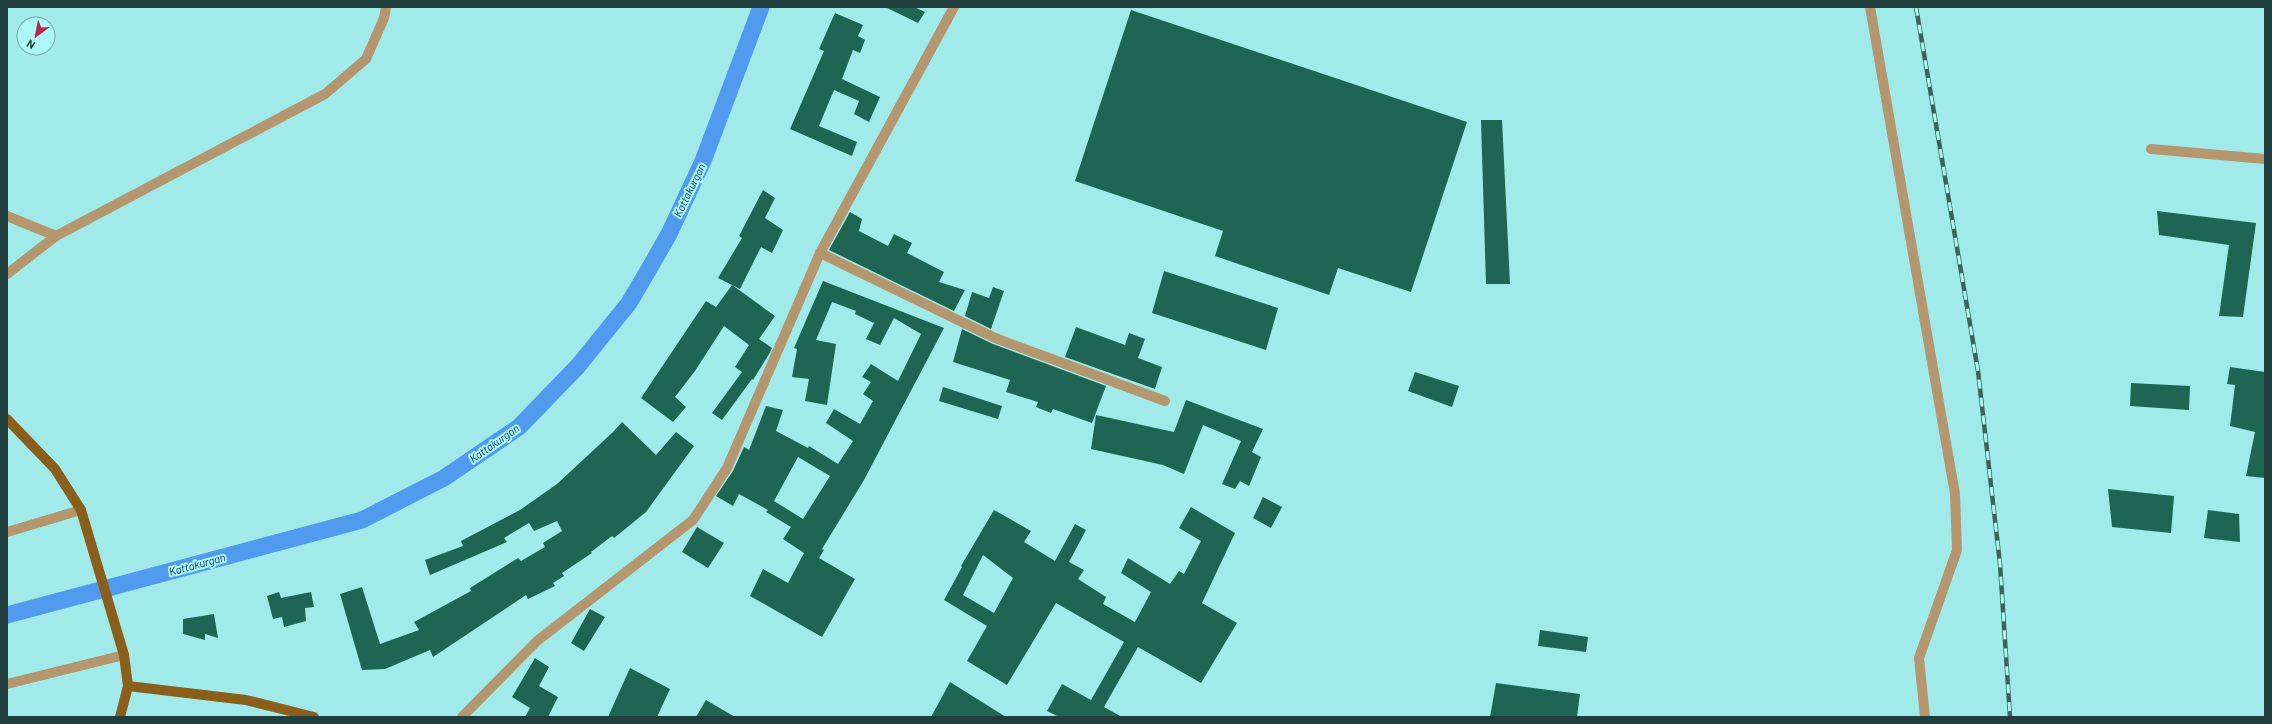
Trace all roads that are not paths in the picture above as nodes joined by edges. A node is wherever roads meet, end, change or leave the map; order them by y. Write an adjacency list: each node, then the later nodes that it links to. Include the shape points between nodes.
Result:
1 (386, 7): 7 (street, via 384,18 366,59 325,94)
2 (954, 7): 8 (street)
3 (1870, 7): 20 (street, via 1955,494 1957,550 1919,658)
4 (2151, 149): 5 (street)
5 (2265, 159)
6 (7, 216): 7 (street)
7 (56, 236): 9 (street)
8 (820, 253): 10 (street, via 995,338); 19 (street, via 727,468 693,520 536,641)
9 (7, 274)
10 (1165, 402)
11 (7, 419): 12 (main road, via 55,469)
12 (81, 510): 13 (street); 14 (main road)
13 (7, 532)
14 (124, 656): 15 (street); 16 (main road)
15 (7, 684)
16 (128, 686): 17 (main road); 18 (main road, via 246,700)
17 (120, 717)
18 (314, 717)
19 (462, 717)
20 (1925, 717)

